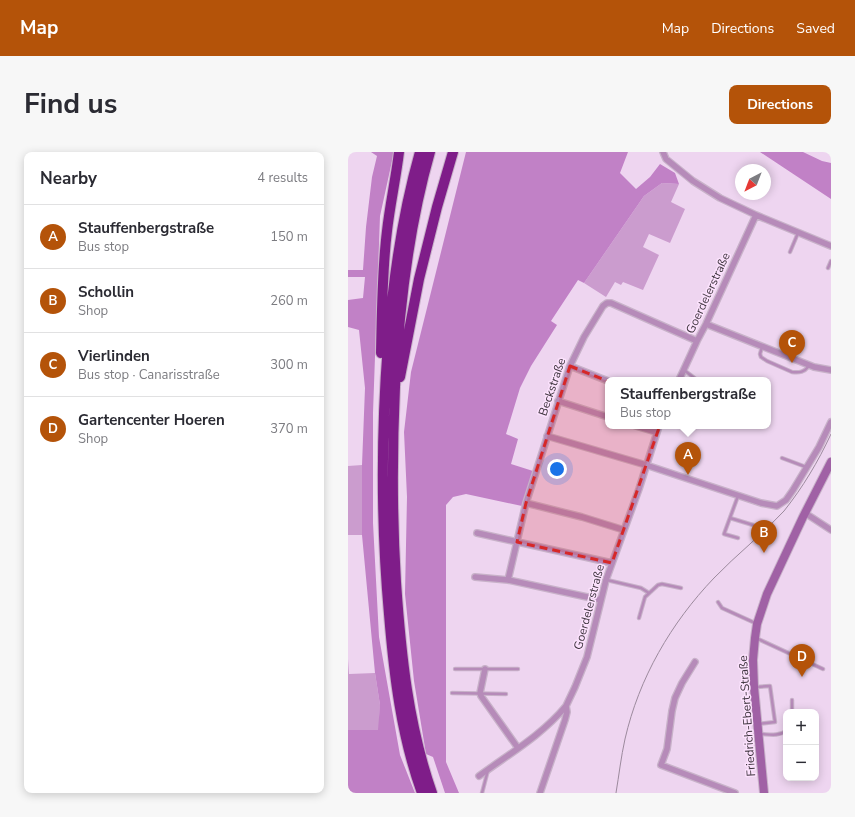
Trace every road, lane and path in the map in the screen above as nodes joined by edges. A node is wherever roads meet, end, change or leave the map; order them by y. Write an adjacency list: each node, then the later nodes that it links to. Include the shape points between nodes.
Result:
1 (399, 152): 22 (highway, via 383,272 381,356)
2 (420, 152): 22 (highway, via 395,272)
3 (430, 152): 24 (highway, via 404,275)
4 (453, 152): 24 (highway, via 419,279)
5 (663, 152): 6 (street, via 666,159 693,182)
6 (756, 215): 7 (street); 12 (street, Goerdelerstraße)
7 (798, 233): 8 (street); 9 (lane)
8 (831, 246)
9 (790, 252)
10 (831, 261): 11 (lane)
11 (828, 268)
12 (706, 324): 13 (street, Goerdelerstraße); 14 (street)
13 (697, 341): 16 (street, Beckstraße, via 606,303 584,337); 17 (street, Goerdelerstraße)
14 (762, 346): 15 (street); 15 (lane, via 760,354 764,359 792,372 802,372)
15 (810, 365): 18 (street)
16 (570, 366): 21 (street); 23 (street, Beckstraße)
17 (684, 369): 19 (street, Goerdelerstraße); 20 (lane)
18 (831, 370)
19 (680, 377)
20 (693, 377)
21 (605, 380)
22 (385, 393): 74 (highway, via 384,521 392,654 402,722)
23 (558, 401): 25 (street); 30 (street, Beckstraße)
24 (394, 404): 75 (highway, via 393,522 402,655 412,721)
25 (605, 416)
26 (831, 422): 34 (street)
27 (646, 429): 29 (street)
28 (658, 429): 29 (street, Goerdelerstraße)
29 (656, 432): 33 (street, Goerdelerstraße)
30 (547, 436): 33 (street); 36 (street, Beckstraße)
31 (782, 458): 34 (lane)
32 (831, 462): 37 (main road, Friedrich-Ebert-Straße)
33 (646, 465): 35 (street); 40 (street, Goerdelerstraße)
34 (807, 467): 35 (street, via 786,500 777,506)
35 (738, 495): 38 (lane)
36 (526, 503): 40 (street); 44 (street, Beckstraße)
37 (805, 513): 41 (street); 54 (main road, Friedrich-Ebert-Straße, via 767,594)
38 (730, 518): 39 (lane); 43 (lane, via 724,534)
39 (753, 525)
40 (624, 530): 45 (street, Goerdelerstraße)
41 (831, 530)
42 (478, 533): 44 (street)
43 (738, 538)
44 (517, 542): 45 (street); 47 (street, Beckstraße)
45 (612, 563): 48 (street, Goerdelerstraße)
46 (475, 577): 47 (street)
47 (508, 580): 51 (street)
48 (606, 580): 50 (lane, via 641,588); 51 (street, Goerdelerstraße)
49 (681, 588): 50 (lane, via 662,584)
50 (649, 593): 53 (lane)
51 (601, 600): 66 (street, Goerdelerstraße, via 587,656)
52 (718, 602): 54 (lane, via 722,608)
53 (639, 618)
54 (758, 624): 55 (main road, Friedrich-Ebert-Straße)
55 (755, 638): 60 (lane); 61 (main road, Friedrich-Ebert-Straße)
56 (695, 662): 78 (street, via 675,698 667,749 661,765)
57 (455, 669): 58 (lane)
58 (484, 669): 59 (lane); 63 (street)
59 (518, 669)
60 (823, 669)
61 (754, 687): 68 (main road, Friedrich-Ebert-Straße); 68 (lane, via 770,686 775,722)
62 (452, 693): 63 (lane)
63 (480, 693): 64 (lane); 71 (street)
64 (506, 694)
65 (792, 700): 67 (lane)
66 (566, 706): 71 (street, via 544,729); 77 (street, Goerdelerstraße, via 565,720)
67 (792, 709)
68 (758, 724): 70 (main road, Friedrich-Ebert-Straße)
69 (783, 733): 70 (lane)
70 (759, 734): 79 (main road, Friedrich-Ebert-Straße)
71 (518, 748): 72 (street)
72 (488, 769): 73 (street); 76 (lane)
73 (479, 776)
74 (422, 793)
75 (432, 793)
76 (482, 793)
77 (540, 793)
78 (735, 793)
79 (764, 793)

